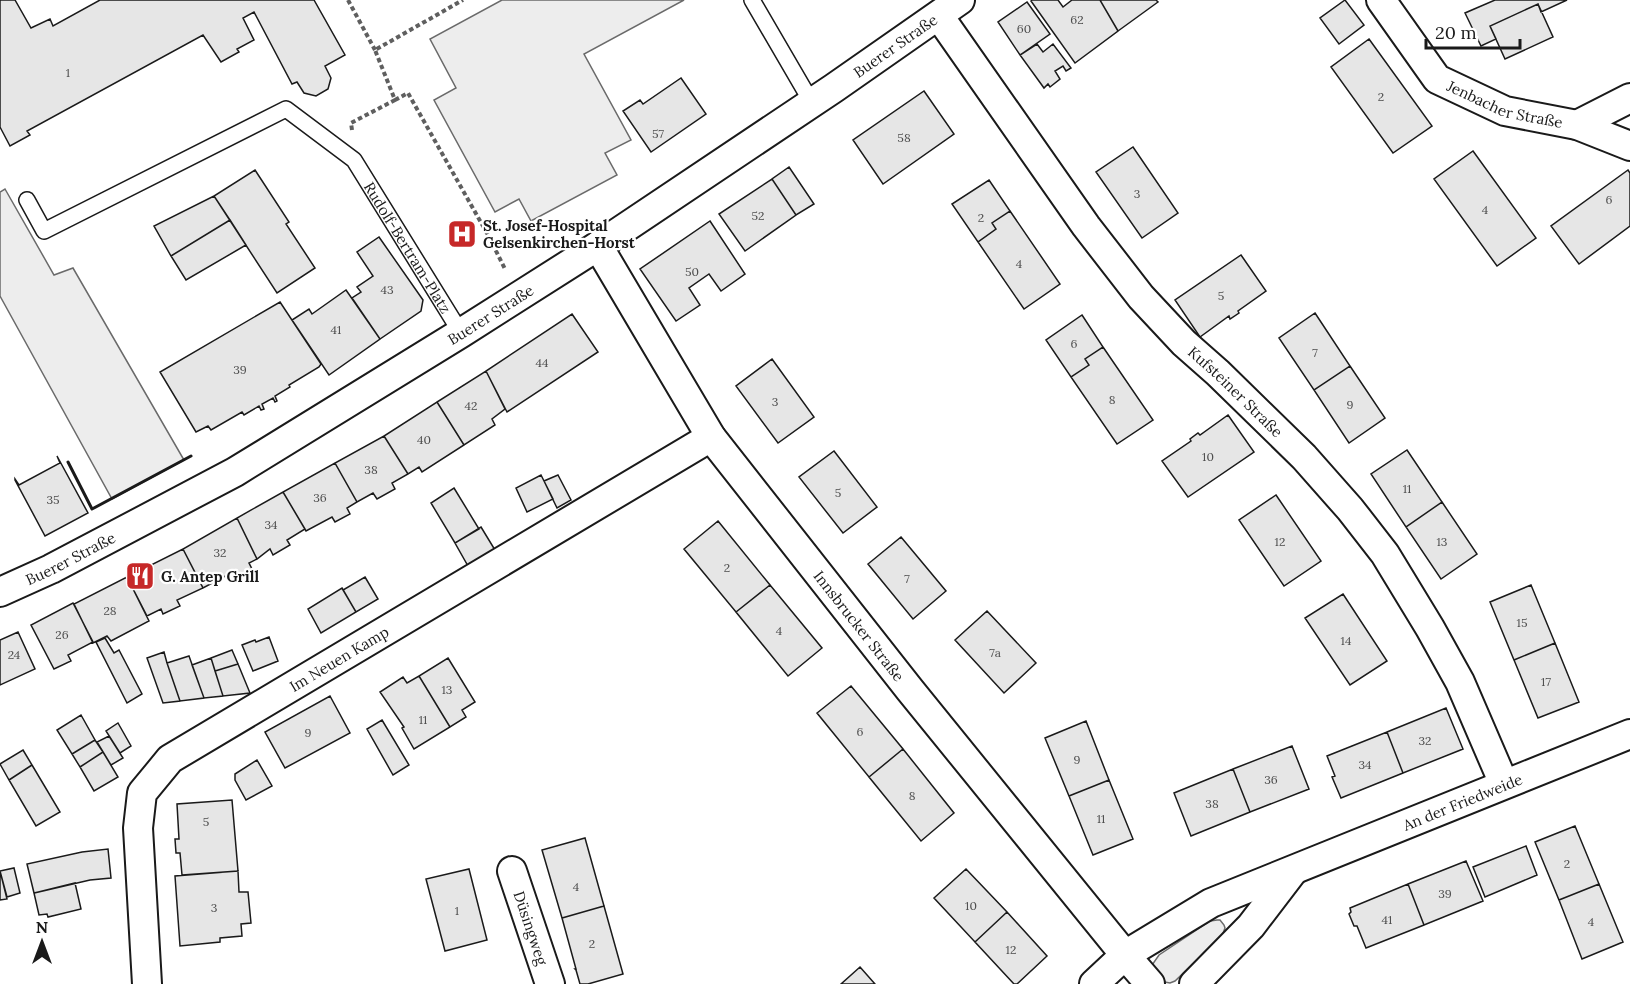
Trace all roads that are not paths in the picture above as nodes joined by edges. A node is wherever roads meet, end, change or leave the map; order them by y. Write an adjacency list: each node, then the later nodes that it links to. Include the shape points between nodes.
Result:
1 (752, 0): 5 (lane)
2 (1381, 0): 6 (street, Jenbacher Straße, via 1437,79 1505,111)
3 (949, 8): 5 (street, Buerer Straße); 14 (street, Kufsteiner Straße, via 1086,226 1141,297 1304,457 1385,554 1460,682)
4 (1630, 98): 6 (street)
5 (812, 103): 9 (street, Buerer Straße)
6 (1577, 125): 7 (street, Jenbacher Straße)
7 (1630, 146)
8 (27, 200): 10 (lane, Rudolf-Bertram-Platz, via 44,231 286,109 354,160)
9 (598, 246): 10 (street, Buerer Straße); 11 (street, Innsbrucker Straße)
10 (461, 333): 12 (street, Buerer Straße, via 235,472)
11 (711, 437): 17 (street, Innsbrucker Straße); 18 (street, Im Neuen Kamp, via 170,759 142,793 138,828)
12 (0, 592)
13 (1628, 741): 14 (street, An der Friedweide)
14 (1504, 784): 15 (street, An der Friedweide)
15 (1294, 870): 17 (street, An der Friedweide, via 1211,903); 22 (street, via 1251,926)
16 (512, 871): 19 (street, Düsingweg)
17 (1125, 955): 20 (street, An der Friedweide); 21 (street, Innsbrucker Straße)
18 (147, 984)
19 (550, 984)
20 (1094, 984)
21 (1150, 984)
22 (1194, 984)

